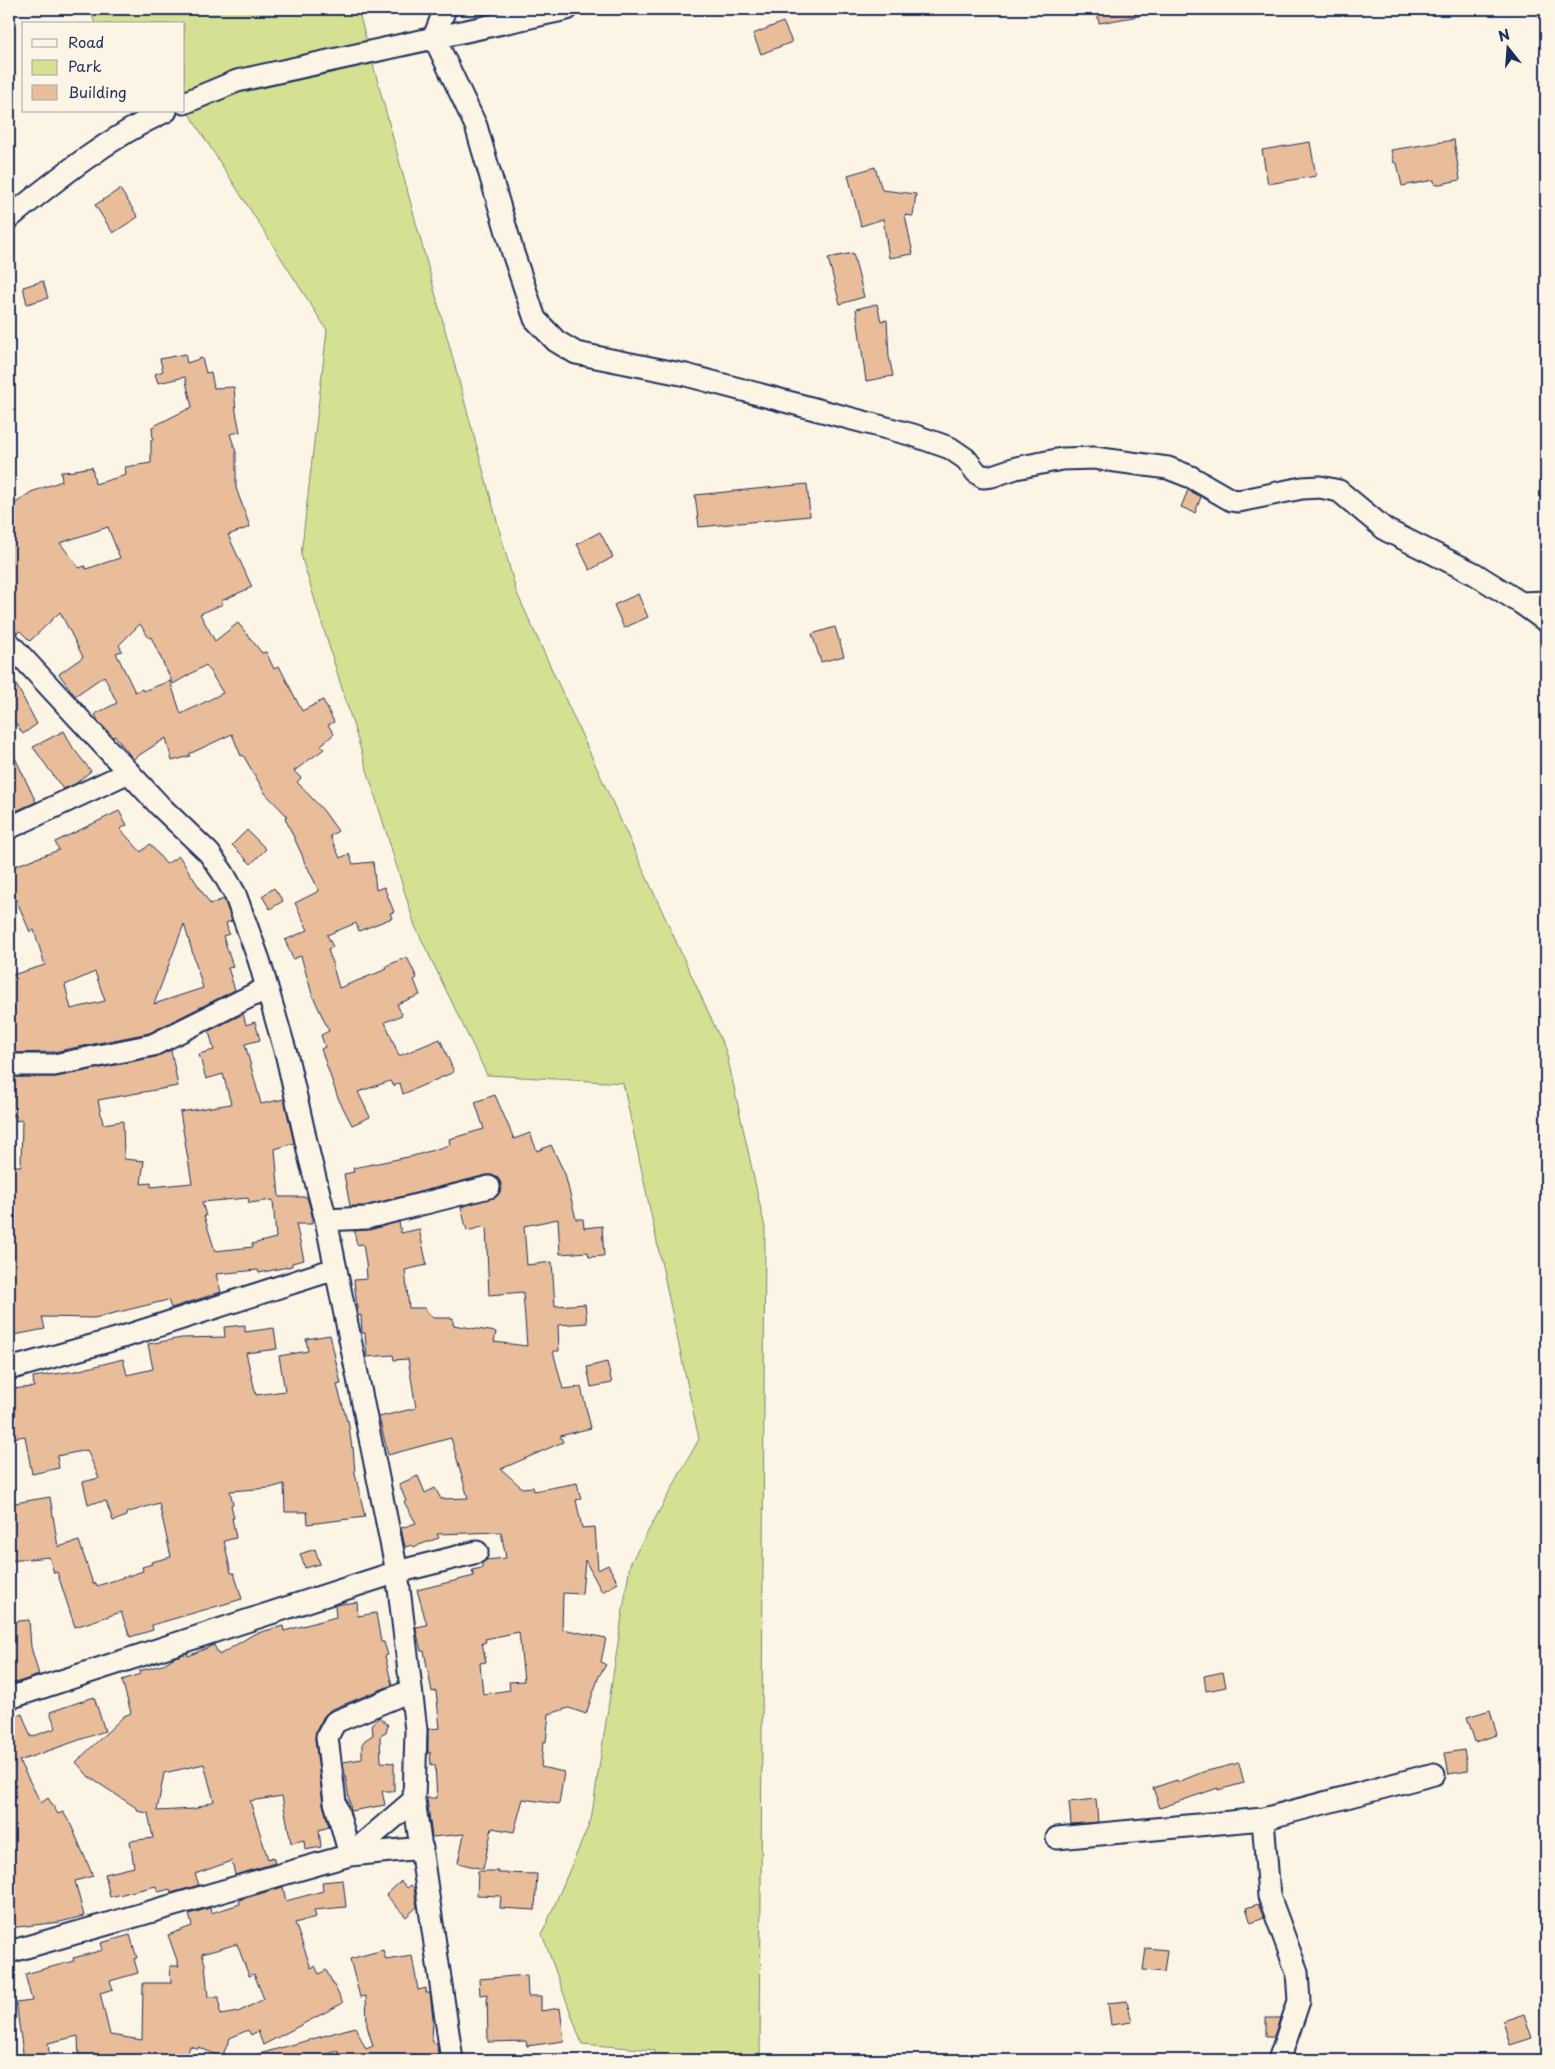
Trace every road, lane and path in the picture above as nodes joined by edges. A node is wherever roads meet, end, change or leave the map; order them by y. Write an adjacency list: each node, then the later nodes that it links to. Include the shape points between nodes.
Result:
1 (445, 9): 3 (street)
2 (567, 9): 3 (street)
3 (434, 37): 4 (street, via 237,81); 8 (street, via 476,126 535,319 556,341 576,353 686,375 913,435 950,448 983,476 1062,459 1094,458 1168,468 1191,476 1230,500 1239,502 1302,488 1339,491 1386,530 1475,574)
4 (185, 103)
5 (164, 112): 6 (street, via 93,153)
6 (9, 218)
7 (1546, 602): 8 (street)
8 (1521, 603): 9 (street)
9 (1546, 621)
10 (9, 643): 11 (street)
11 (129, 772): 12 (street); 13 (street, via 209,853 223,873 244,916)
12 (9, 828)
13 (267, 988): 14 (street, via 153,1045 54,1065); 16 (street)
14 (9, 1065)
15 (489, 1186): 16 (street, via 366,1218)
16 (326, 1220): 17 (street)
17 (335, 1269): 18 (street, via 123,1337); 20 (street)
18 (9, 1369)
19 (478, 1552): 20 (street)
20 (397, 1572): 21 (street); 22 (street)
21 (410, 1691): 24 (street, via 416,1730); 28 (street, via 335,1722 327,1737 335,1802)
22 (9, 1698)
23 (1434, 1774): 25 (street)
24 (414, 1800): 27 (street); 28 (street)
25 (1263, 1819): 26 (street); 31 (street, via 1269,1896 1297,1972 1300,2001)
26 (1057, 1838)
27 (422, 1848): 28 (street); 30 (street)
28 (350, 1855): 29 (street)
29 (9, 1952)
30 (452, 2060)
31 (1279, 2060)

